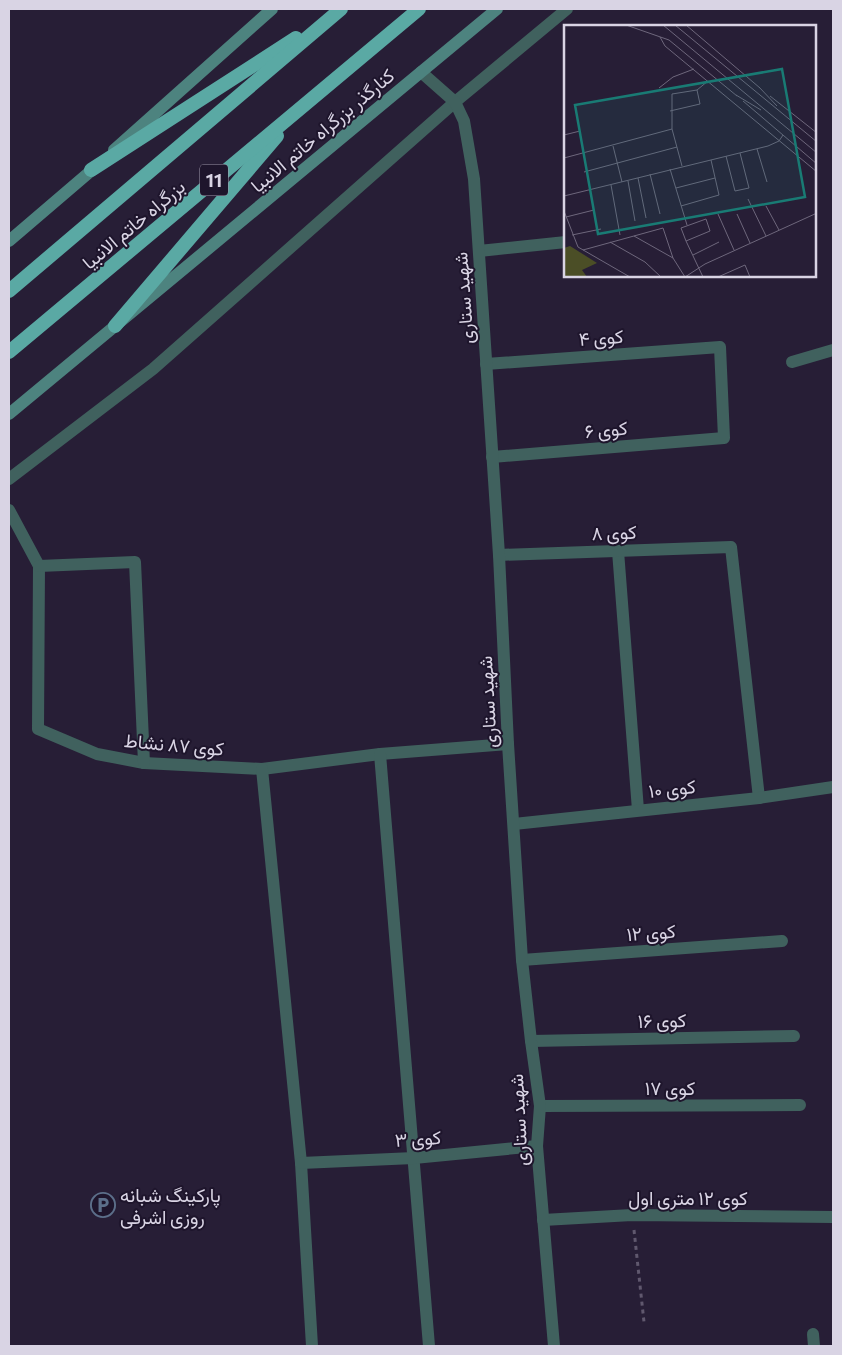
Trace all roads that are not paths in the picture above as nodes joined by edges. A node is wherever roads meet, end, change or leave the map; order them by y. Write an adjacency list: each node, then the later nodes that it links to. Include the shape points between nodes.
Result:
1 (272, 9): 9 (main road)
2 (341, 9): 9 (highway); 13 (highway, بزرگراه خاتم الانبیا / 11)
3 (419, 9): 8 (highway, بزرگراه خاتم الانبیا / 11)
4 (497, 9): 6 (main road, کنارگذر بزرگراه خاتم الانبیا)
5 (566, 9): 7 (street)
6 (422, 72): 7 (street, شهید ستاری); 14 (main road, کنارگذر بزرگراه خاتم الانبیا)
7 (455, 102): 12 (street, شهید ستاری, via 464,121 474,179); 22 (street, via 153,369)
8 (302, 106): 14 (highway); 16 (highway, بزرگراه خاتم الانبیا / 11)
9 (92, 170): 10 (main road)
10 (9, 241)
11 (564, 242): 12 (street)
12 (479, 250): 18 (street, شهید ستاری)
13 (9, 291)
14 (115, 326): 19 (main road, کنارگذر بزرگراه خاتم الانبیا)
15 (833, 350): 17 (street)
16 (9, 352)
17 (792, 362)
18 (486, 364): 20 (street, کوی ۴, via 720,347); 21 (street, شهید ستاری)
19 (9, 414)
20 (724, 438): 21 (street, کوی ۶)
21 (492, 457): 25 (street, شهید ستاری)
22 (9, 479)
23 (9, 510): 26 (street, کوی ۸۷ نشاط)
24 (618, 551): 25 (street, کوی ۸); 32 (street, کوی ۸, via 731,547); 33 (street)
25 (499, 555): 27 (street, شهید ستاری)
26 (39, 566): 29 (street, کوی ۸۷ نشاط, via 38,729 98,754); 29 (street, via 135,562)
27 (508, 744): 28 (street, کوی ۸۷ نشاط); 34 (street, شهید ستاری)
28 (380, 754): 30 (street, کوی ۸۷ نشاط); 42 (street)
29 (144, 763): 30 (street, کوی ۸۷ نشاط)
30 (262, 769): 43 (street)
31 (833, 787): 32 (street, کوی ۱۰)
32 (759, 798): 33 (street, کوی ۱۰)
33 (638, 810): 34 (street, کوی ۱۰)
34 (514, 824): 36 (street, شهید ستاری)
35 (782, 941): 36 (street, کوی ۱۲)
36 (522, 960): 38 (street, شهید ستاری)
37 (794, 1036): 38 (street, کوی ۱۶)
38 (531, 1041): 40 (street, شهید ستاری)
39 (800, 1105): 40 (street, کوی ۱۷)
40 (540, 1106): 41 (street, شهید ستاری)
41 (537, 1146): 42 (street, کوی ۳); 45 (street, شهید ستاری)
42 (414, 1158): 43 (street, کوی ۳); 47 (street)
43 (301, 1163): 46 (street)
44 (833, 1217): 45 (street, کوی ۱۲ متری اول, via 632,1215)
45 (543, 1220): 48 (street, شهید ستاری)
46 (312, 1346)
47 (429, 1346)
48 (554, 1346)

